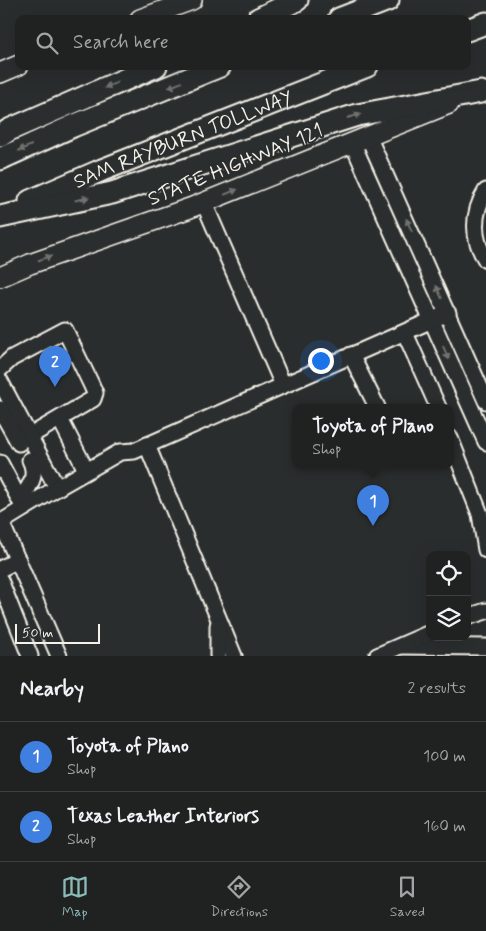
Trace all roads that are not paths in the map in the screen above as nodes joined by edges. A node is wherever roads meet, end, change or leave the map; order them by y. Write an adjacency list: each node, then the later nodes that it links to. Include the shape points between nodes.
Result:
1 (192, 0): 4 (main road)
2 (297, 0): 5 (highway)
3 (388, 0): 6 (highway)
4 (151, 15)
5 (266, 15)
6 (349, 15)
7 (486, 23): 8 (highway)
8 (471, 29)
9 (15, 67): 13 (main road)
10 (147, 70): 15 (highway, one-way to 15)
11 (210, 70): 17 (highway, one-way to 17)
12 (357, 70): 22 (highway, SAM RAYBURN TOLLWAY, via 102,170)
13 (0, 73)
14 (484, 91): 16 (main road, STATE HIGHWAY 121); 22 (highway, one-way to 14, via 112,193 357,115)
15 (0, 136)
16 (360, 139): 18 (street); 20 (street); 21 (main road, STATE HIGHWAY 121, one-way to 16)
17 (0, 159)
18 (391, 186): 20 (street); 25 (street, one-way to 18)
19 (486, 191): 23 (street, via 477,212 475,228)
20 (376, 193): 26 (street)
21 (204, 203): 24 (main road, STATE HIGHWAY 121, one-way to 21); 31 (street)
22 (0, 215)
23 (486, 260)
24 (0, 277)
25 (448, 313): 26 (street); 32 (street)
26 (431, 321): 27 (street); 38 (street, one-way to 38)
27 (405, 333): 28 (street); 34 (street)
28 (351, 355): 31 (street); 33 (street)
29 (0, 369): 36 (street, via 12,358 65,330 95,393 93,399)
30 (0, 381): 37 (street)
31 (283, 385): 39 (street)
32 (486, 401)
33 (376, 404)
34 (437, 404)
35 (0, 409): 37 (street)
36 (60, 419): 37 (street); 43 (street)
37 (25, 440): 44 (street)
38 (486, 441)
39 (147, 445): 43 (street, via 134,451 120,452); 53 (street)
40 (454, 446): 47 (street, via 480,514)
41 (30, 460): 45 (street, via 33,476)
42 (0, 463): 45 (street)
43 (86, 470): 44 (street)
44 (56, 488): 45 (street)
45 (21, 504): 46 (street)
46 (1, 523): 48 (street)
47 (486, 550)
48 (18, 560): 49 (street); 58 (street)
49 (0, 569)
50 (0, 580): 57 (street)
51 (486, 611): 52 (street)
52 (471, 616)
53 (218, 618): 59 (street); 60 (street)
54 (426, 635): 55 (street)
55 (401, 646): 56 (street); 61 (street)
56 (486, 647)
57 (30, 656)
58 (59, 656)
59 (218, 656)
60 (234, 656)
61 (377, 656)

